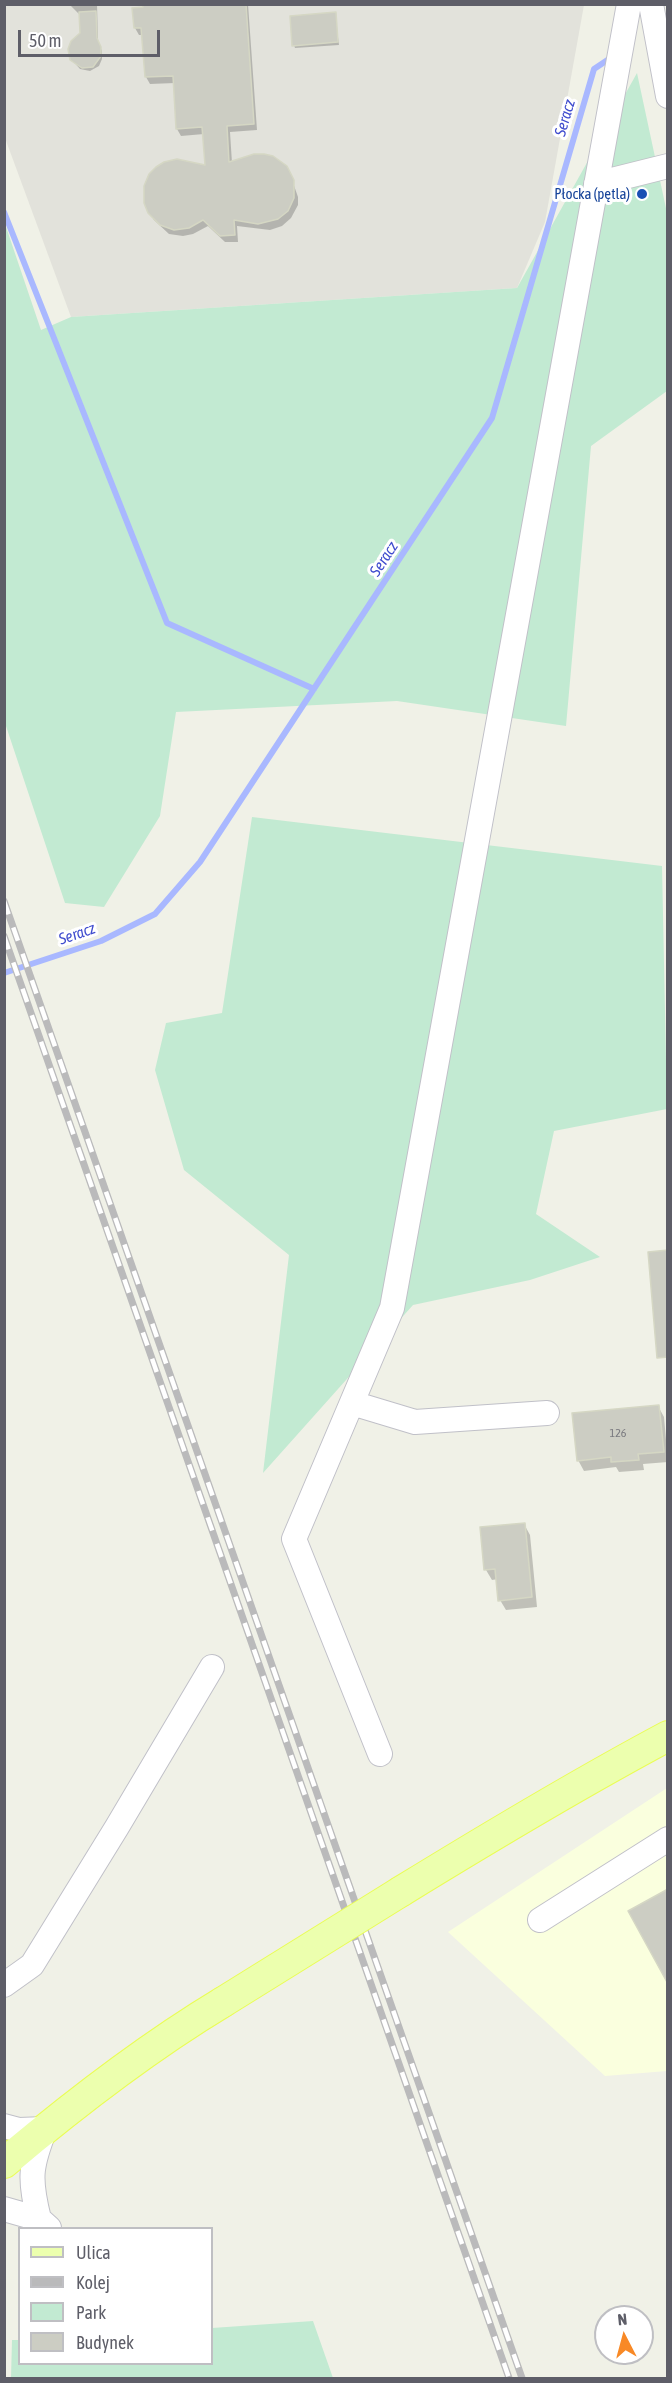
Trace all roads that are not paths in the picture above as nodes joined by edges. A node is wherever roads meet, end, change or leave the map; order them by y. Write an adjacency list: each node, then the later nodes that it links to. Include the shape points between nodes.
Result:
1 (629, 4): 5 (street)
2 (652, 13): 3 (street)
3 (667, 93)
4 (668, 166): 5 (street)
5 (596, 184): 6 (street, via 392,1308)
6 (352, 1402): 7 (street, via 415,1422); 11 (street, via 294,1539)
7 (547, 1413)
8 (212, 1667): 15 (street, via 32,1965)
9 (668, 1728): 12 (main road)
10 (668, 1736): 12 (main road)
11 (380, 1754)
12 (606, 1769): 17 (main road, bridge, via 493,1834 160,2041)
13 (668, 1839): 14 (street)
14 (540, 1920)
15 (4, 1985)
16 (4, 2126): 17 (street)
17 (45, 2129): 18 (main road); 20 (street, via 33,2158 31,2177)
18 (4, 2163)
19 (4, 2209): 20 (street)
20 (44, 2224)

